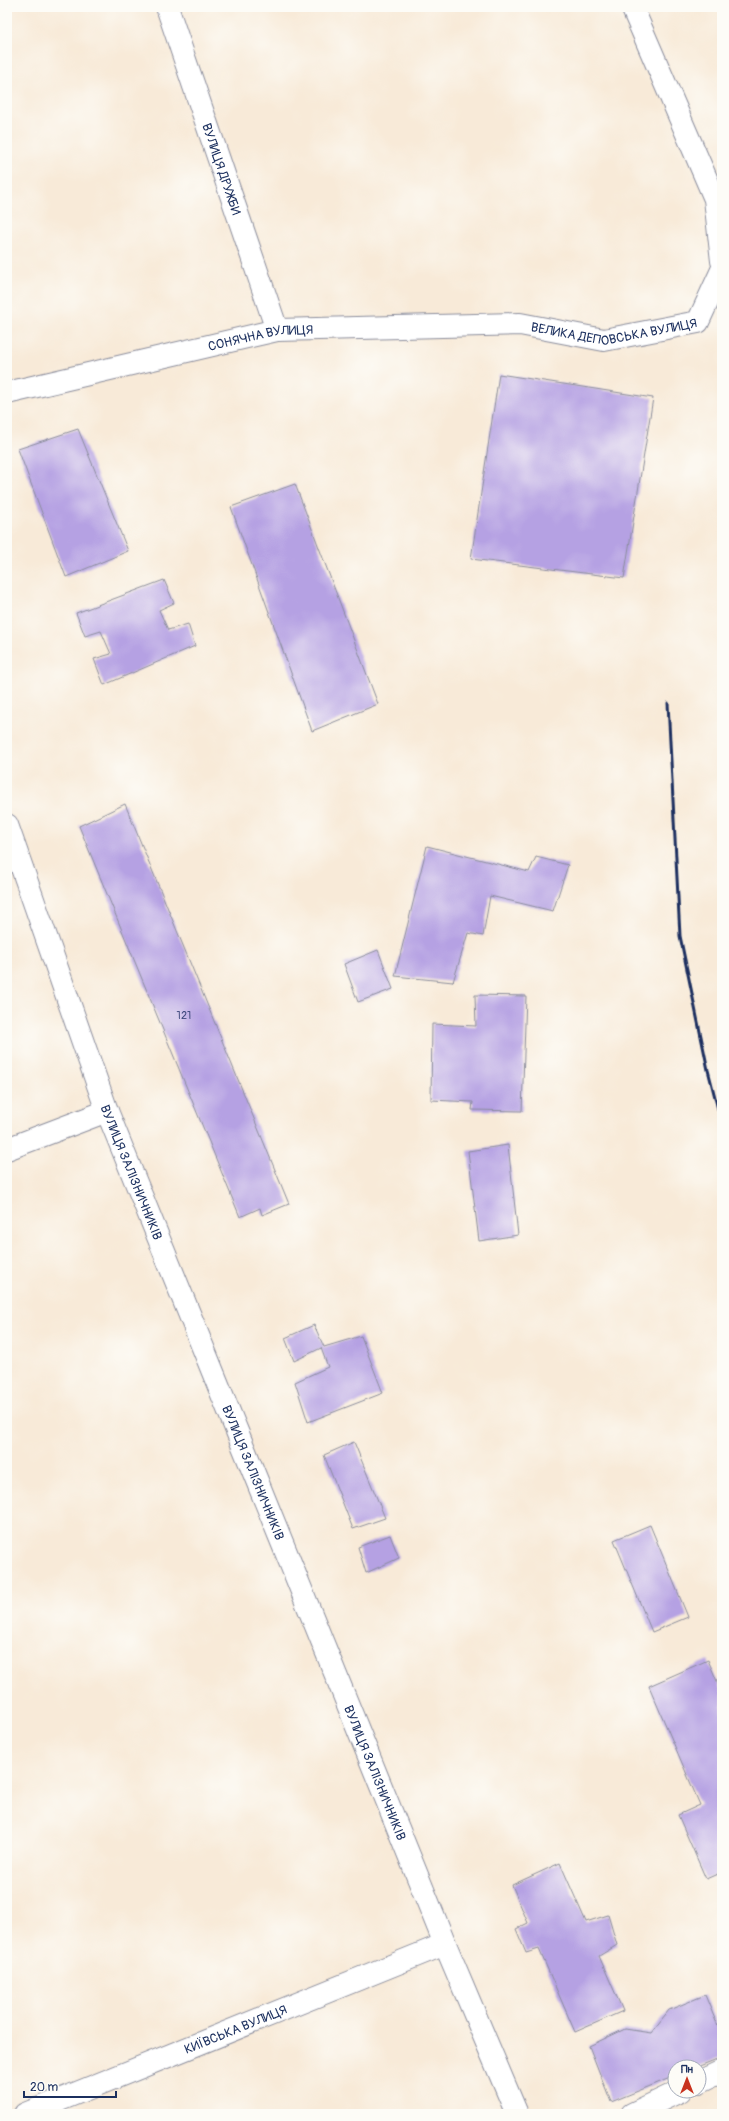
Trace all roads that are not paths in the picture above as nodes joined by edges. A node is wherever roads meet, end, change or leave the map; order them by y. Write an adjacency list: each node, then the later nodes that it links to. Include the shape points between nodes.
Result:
1 (167, 7): 6 (street, ВУЛИЦЯ ДРУЖБИ)
2 (632, 7): 3 (street, via 715,199)
3 (722, 261)
4 (722, 270): 5 (street, ВЕЛИКА ДЕПОВСЬКА ВУЛИЦЯ, via 698,322 604,340)
5 (520, 324): 6 (street, СОНЯЧНА ВУЛИЦЯ)
6 (277, 330): 7 (street, СОНЯЧНА ВУЛИЦЯ)
7 (7, 393)
8 (7, 825): 9 (street, ВУЛИЦЯ ЗАЛІЗНИЧНИКІВ)
9 (107, 1111): 10 (street); 11 (street, ВУЛИЦЯ ЗАЛІЗНИЧНИКІВ)
10 (7, 1149)
11 (445, 1944): 15 (street, КИЇВСЬКА ВУЛИЦЯ); 16 (street, ВУЛИЦЯ ЗАЛІЗНИЧНИКІВ)
12 (722, 2071): 13 (street)
13 (707, 2078)
14 (667, 2097): 17 (street)
15 (25, 2114)
16 (517, 2114)
17 (632, 2114)

